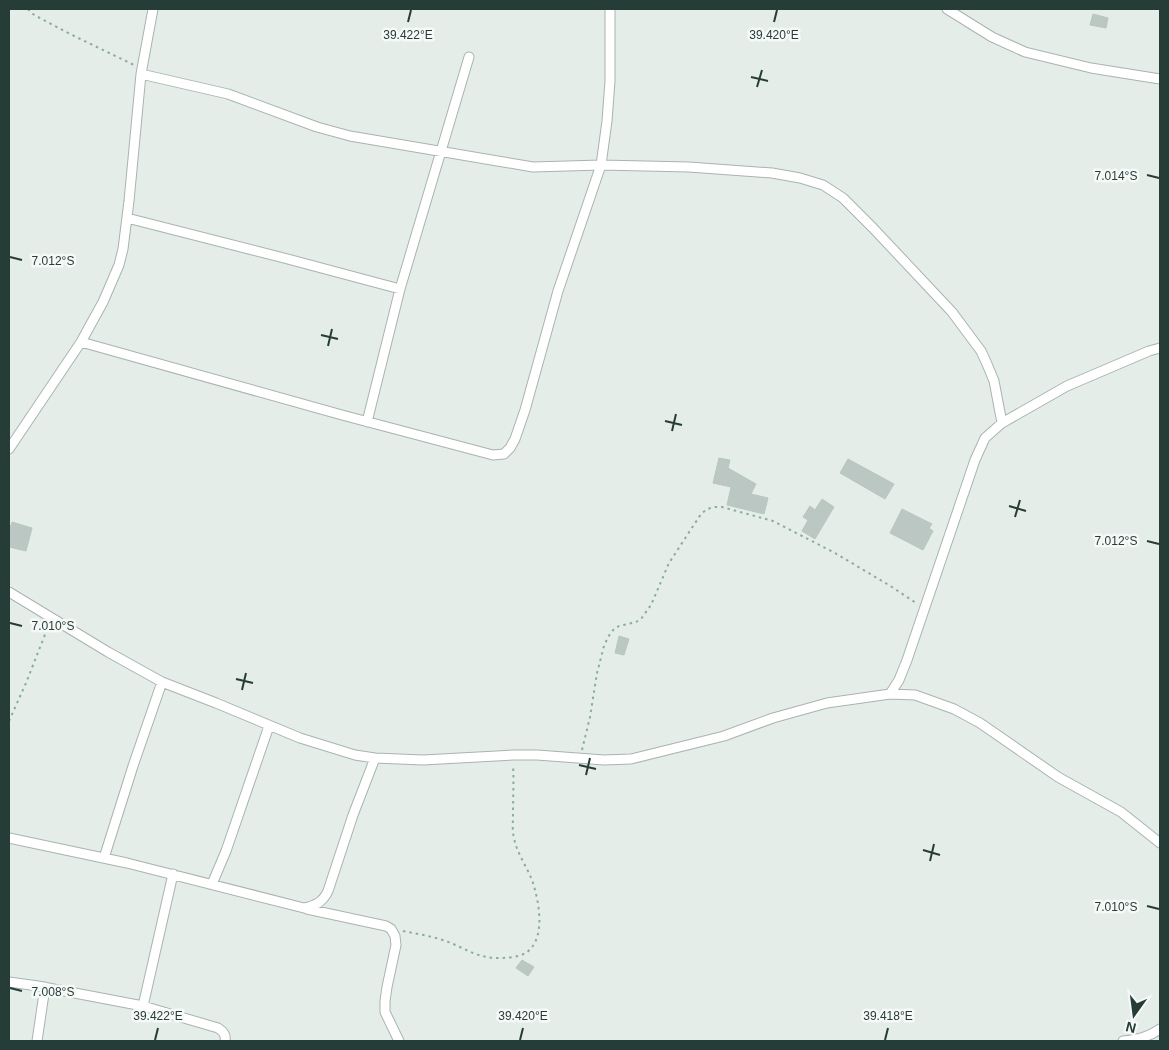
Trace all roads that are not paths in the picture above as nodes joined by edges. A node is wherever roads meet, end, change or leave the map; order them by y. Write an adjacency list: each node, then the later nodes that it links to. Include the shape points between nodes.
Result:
1 (153, 9): 5 (street)
2 (610, 9): 8 (street, via 610,81)
3 (947, 9): 6 (street, via 992,37 1025,52 1091,68)
4 (469, 57): 7 (street)
5 (142, 72): 7 (street, via 228,94 317,128); 9 (street)
6 (1160, 78)
7 (440, 152): 8 (street, via 532,167); 10 (street)
8 (601, 164): 13 (street, via 558,291 525,410 510,448 504,454 493,455); 14 (street, via 772,173 823,185 843,198 952,312 981,351 994,381)
9 (127, 218): 10 (street); 11 (street, via 119,265)
10 (400, 289): 13 (street)
11 (81, 342): 13 (street); 15 (street)
12 (1160, 348): 14 (street, via 1067,386)
13 (367, 422)
14 (1002, 423): 18 (street, via 985,438 975,460 907,660)
15 (9, 450)
16 (9, 592): 17 (street)
17 (162, 682): 19 (street); 23 (street)
18 (890, 694): 20 (street, via 827,703 724,736 630,759 537,755 423,760); 22 (street, via 922,697 980,723 1058,777 1120,812)
19 (269, 726): 20 (street, via 354,755); 25 (street)
20 (375, 758): 26 (street, via 326,896 314,906)
21 (9, 838): 23 (street)
22 (1160, 843)
23 (104, 858): 24 (street)
24 (173, 874): 25 (street); 29 (street)
25 (212, 884): 26 (street)
26 (304, 908): 33 (street, via 391,929 396,946 385,1012)
27 (9, 982): 28 (street)
28 (46, 987): 29 (street); 31 (street)
29 (143, 1006): 32 (street, via 218,1028 225,1034)
30 (1160, 1029): 34 (street, via 1143,1039)
31 (37, 1041)
32 (225, 1041)
33 (399, 1041)
34 (1123, 1041)

